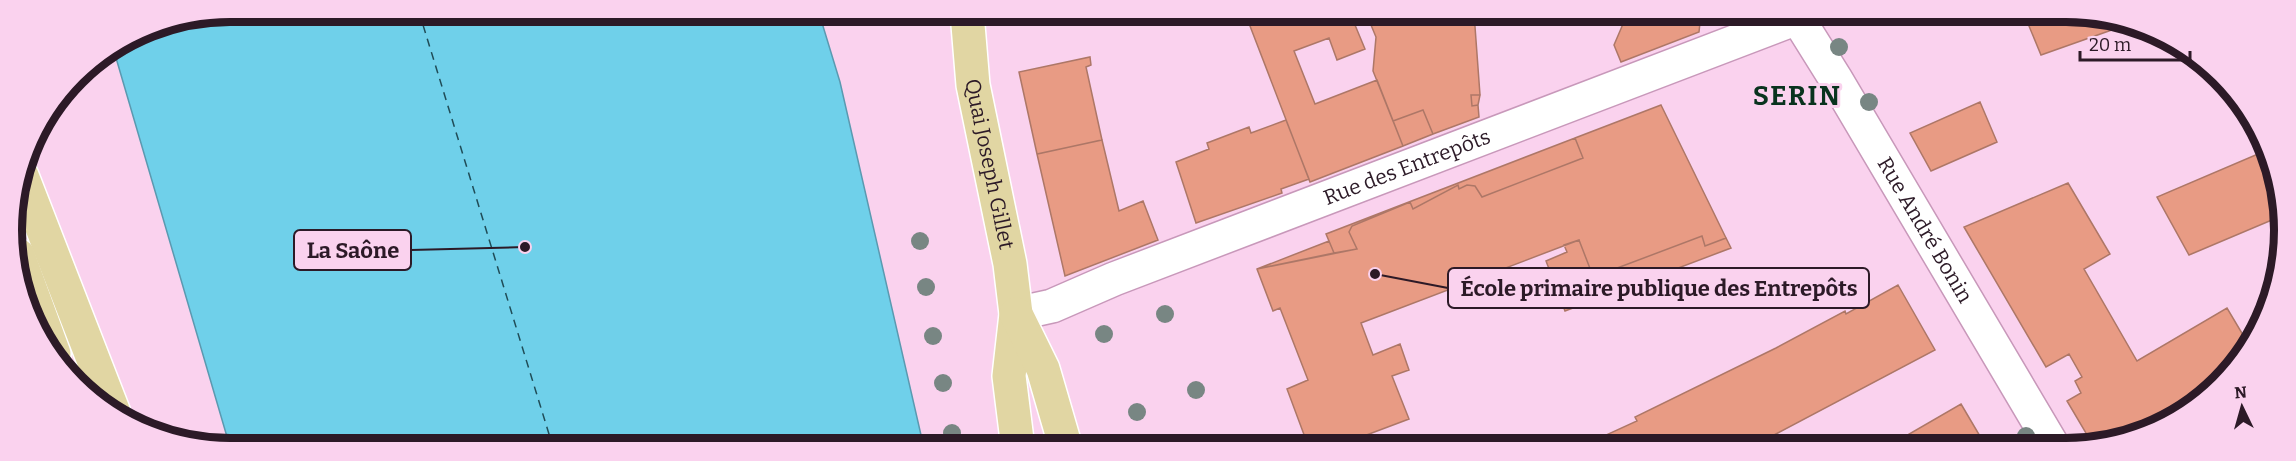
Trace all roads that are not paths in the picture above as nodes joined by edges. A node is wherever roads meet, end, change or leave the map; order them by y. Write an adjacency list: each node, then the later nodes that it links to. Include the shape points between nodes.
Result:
1 (1780, 22): 5 (street, Rue des Entrepôts, via 1052,306)
2 (1800, 22): 9 (street, Rue André Bonin)
3 (968, 23): 5 (main road, Quai Joseph Gillet, via 973,85 1010,264)
4 (27, 188): 6 (main road)
5 (1016, 314): 7 (main road, Quai Joseph Gillet, via 1009,376); 8 (main road, Quai Joseph Gillet, via 1043,369)
6 (108, 398)
7 (1017, 438)
8 (1063, 438)
9 (2048, 438)

